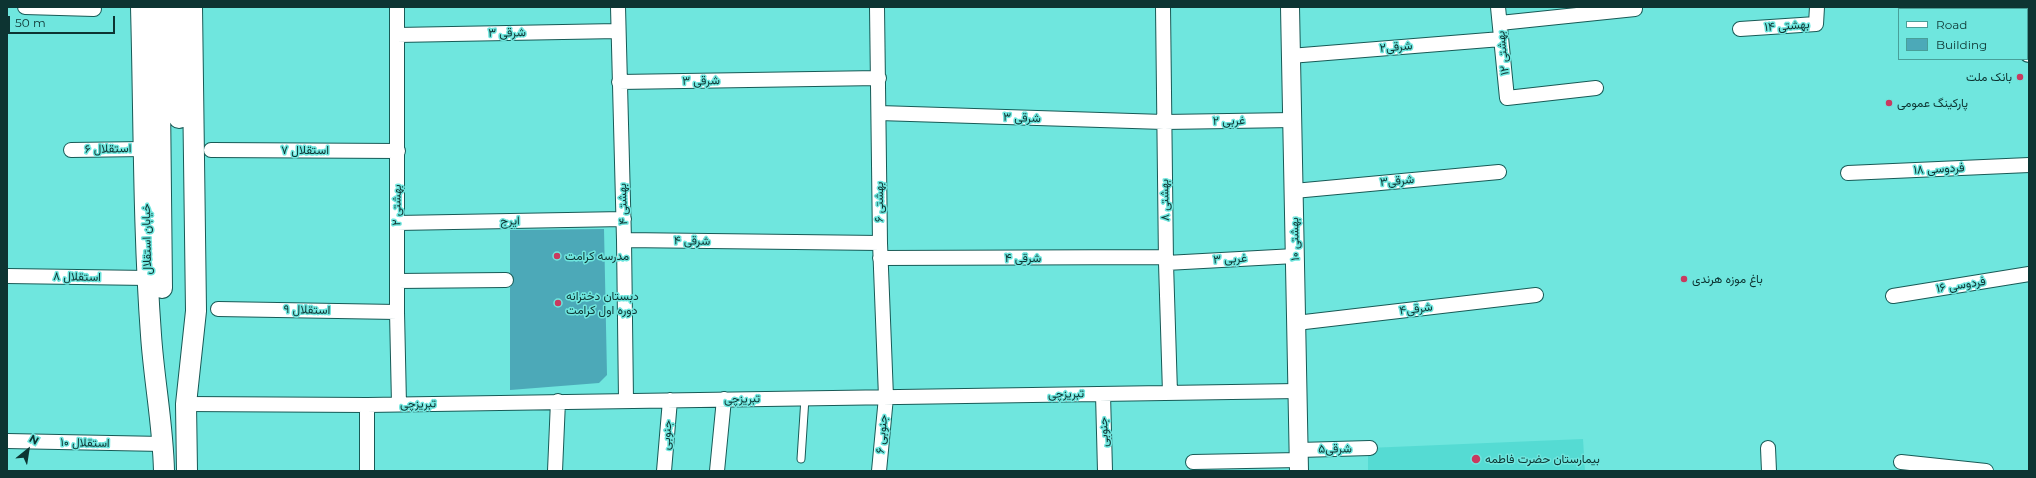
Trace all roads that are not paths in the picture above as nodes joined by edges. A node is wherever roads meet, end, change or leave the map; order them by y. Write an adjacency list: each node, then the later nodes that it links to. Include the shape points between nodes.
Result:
1 (25, 7): 13 (street)
2 (141, 7): 27 (main road, خیابان استقلال)
3 (159, 7): 65 (main road)
4 (177, 7): 61 (main road)
5 (192, 7): 61 (main road, via 196,311)
6 (397, 7): 18 (street, بهشتی ۲)
7 (618, 7): 17 (street, بهشتی ۴)
8 (877, 7): 21 (street, بهشتی ۶)
9 (1163, 7): 26 (street, بهشتی ۸)
10 (1290, 7): 20 (street, بهشتی ۱۰)
11 (1498, 7): 15 (street, بهشتی ۱۲)
12 (1817, 7): 16 (street, بهشتی ۱۴, via 1816,24)
13 (94, 9)
14 (1635, 9): 15 (street)
15 (1500, 23): 19 (street, بهشتی ۱۲)
16 (1740, 30)
17 (618, 31): 18 (street, ۳ شرقی); 22 (street, بهشتی ۴)
18 (397, 35): 30 (street, بهشتی ۲)
19 (1501, 39): 20 (street, شرقی۲); 23 (street, بهشتی ۱۲, via 1507,98)
20 (1290, 56): 25 (street, بهشتی ۱۰)
21 (878, 78): 22 (street, شرقی ۳); 24 (street, بهشتی ۶)
22 (619, 82): 35 (street, بهشتی ۴)
23 (1596, 88)
24 (879, 113): 26 (street, شرقی ۳); 38 (street, بهشتی ۶)
25 (1293, 120): 26 (street, غربی ۲); 34 (street, بهشتی ۱۰)
26 (1164, 122): 41 (street, بهشتی ۸)
27 (145, 149): 28 (street, استقلال ۶); 44 (main road, خیابان استقلال)
28 (71, 150)
29 (211, 150): 30 (street, استقلال ۷)
30 (398, 151): 36 (street, بهشتی ۲)
31 (2029, 165): 33 (street, فردوسی ۱۸)
32 (1499, 172): 34 (street, شرقی۳)
33 (1848, 173)
34 (1294, 190): 39 (street, بهشتی ۱۰)
35 (624, 219): 36 (street, ایرج); 37 (street, بهشتی ۴)
36 (397, 223): 45 (street, بهشتی ۲)
37 (624, 240): 38 (street, شرقی ۴); 58 (street, بهشتی ۴)
38 (880, 243): 40 (street, بهشتی ۶)
39 (1295, 256): 41 (street, غربی ۳); 51 (street, بهشتی ۱۰)
40 (880, 258): 41 (street, شرقی ۴); 55 (street, بهشتی ۶)
41 (1166, 260): 53 (street, بهشتی ۸)
42 (2029, 274): 48 (street, فردوسی ۱۶)
43 (7, 276): 44 (street, استقلال ۸)
44 (148, 278): 65 (main road, خیابان استقلال, via 151,336)
45 (397, 280): 46 (street); 50 (street, بهشتی ۲)
46 (506, 280)
47 (1536, 295): 51 (street, شرقی۴)
48 (1893, 296)
49 (218, 309): 50 (street, استقلال ۹)
50 (396, 312): 62 (street, بهشتی ۲)
51 (1296, 323): 52 (street, بهشتی ۱۰)
52 (1298, 391): 53 (street, تبریزچی); 69 (street, بهشتی ۱۰)
53 (1170, 393): 54 (street, تبریزچی)
54 (1103, 394): 55 (street, تبریزچی); 79 (street, جنوبی)
55 (886, 397): 56 (street, تبریزچی); 78 (street, جنوبی ۶)
56 (805, 398): 57 (street, تبریزچی); 68 (lane)
57 (724, 399): 59 (street, تبریزچی); 77 (street)
58 (626, 400): 59 (street, تبریزچی); 60 (street, تبریزچی)
59 (670, 400): 76 (street, جنوبی)
60 (558, 401): 62 (street, تبریزچی); 75 (street)
61 (186, 404): 63 (street, تبریزچی); 73 (main road)
62 (399, 404): 63 (street, تبریزچی)
63 (367, 405): 74 (street)
64 (7, 441): 65 (street, استقلال ۱۰)
65 (163, 444): 72 (main road, خیابان استقلال)
66 (1370, 448): 69 (street, شرقی۵)
67 (1768, 448): 80 (street)
68 (801, 459)
69 (1299, 460): 70 (street, شرقی۵)
70 (1193, 462)
71 (1901, 462): 81 (street)
72 (164, 471)
73 (187, 471)
74 (367, 471)
75 (555, 471)
76 (664, 471)
77 (717, 471)
78 (879, 471)
79 (1105, 471)
80 (1769, 471)
81 (1986, 471)

